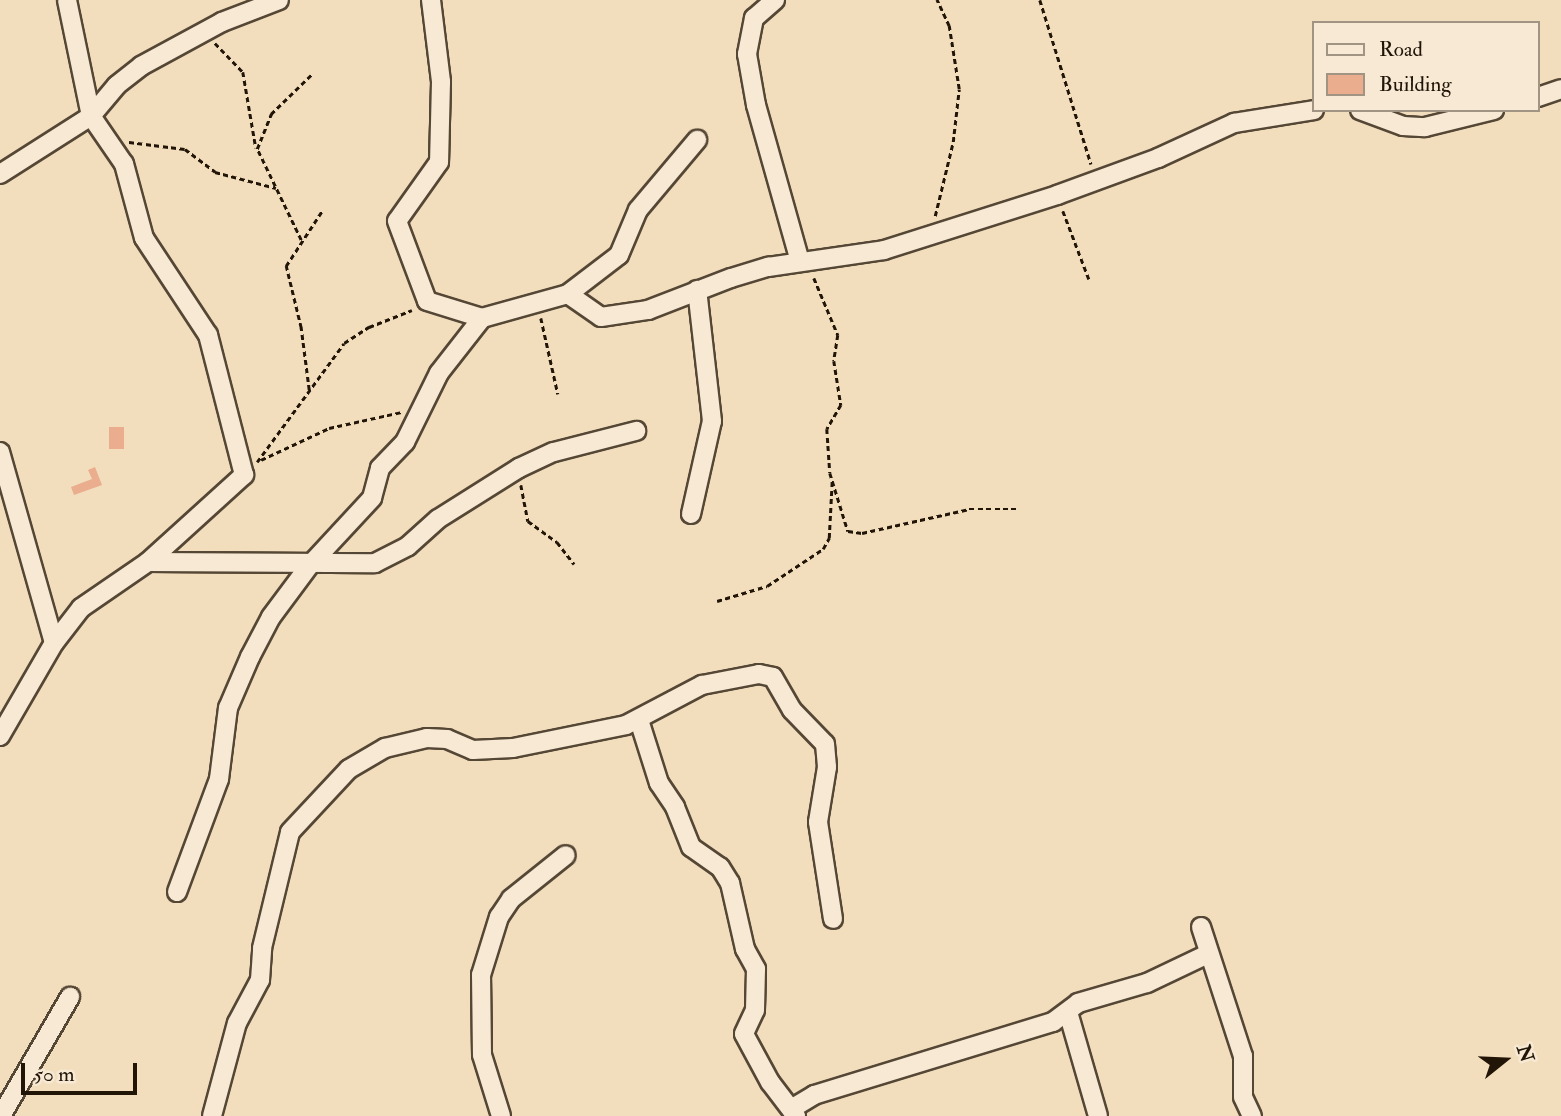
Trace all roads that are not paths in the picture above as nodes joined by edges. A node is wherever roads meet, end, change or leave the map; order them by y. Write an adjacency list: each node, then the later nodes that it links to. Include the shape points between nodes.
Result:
1 (66, 0): 10 (street)
2 (279, 0): 10 (street, via 204,32 131,73)
3 (431, 0): 16 (street, via 441,82 439,162 397,221 422,291 432,305)
4 (775, 0): 13 (street, via 754,18 747,54 756,106)
5 (1561, 89): 6 (street)
6 (1540, 96)
7 (1312, 110): 13 (street, via 1234,123 1158,158 1057,195 884,250)
8 (1366, 112): 9 (street, via 1404,126 1425,127)
9 (1486, 112)
10 (91, 116): 12 (street); 20 (street, via 130,178 144,239 208,335 251,466)
11 (697, 140): 15 (street, via 638,210 619,255)
12 (0, 174)
13 (805, 262): 14 (street, via 768,267)
14 (697, 290): 15 (street, via 648,310 605,318); 19 (street, via 712,421)
15 (568, 294): 16 (street)
16 (482, 318): 21 (street, via 439,373 405,442 380,468 372,498)
17 (636, 430): 21 (street, via 554,452 519,468 438,519 387,559)
18 (0, 452): 22 (street)
19 (691, 514)
20 (148, 562): 21 (street); 22 (street, via 95,595)
21 (309, 566): 26 (street, via 271,617 228,708 219,779)
22 (54, 643): 24 (street)
23 (639, 720): 27 (street, via 702,685 758,674 773,677 792,710 825,744 827,767 818,822); 32 (street, via 659,783 675,807 691,847 720,867 730,883 744,949 756,969 755,1010 744,1034 770,1082); 34 (street, via 601,732 486,751 427,738 385,748 349,769 290,832 262,948 260,980 237,1023)
24 (0, 736)
25 (566, 855): 35 (street, via 511,899 499,917 481,975 482,1055)
26 (177, 892)
27 (833, 919)
28 (1201, 927): 29 (street)
29 (1208, 954): 31 (street, via 1147,983 1087,1000); 37 (street, via 1243,1056 1243,1097)
30 (70, 997): 33 (street)
31 (1068, 1012): 32 (street, via 1053,1022 814,1096); 36 (street)
32 (794, 1112)
33 (2, 1116)
34 (212, 1116)
35 (500, 1116)
36 (1098, 1116)
37 (1252, 1116)

